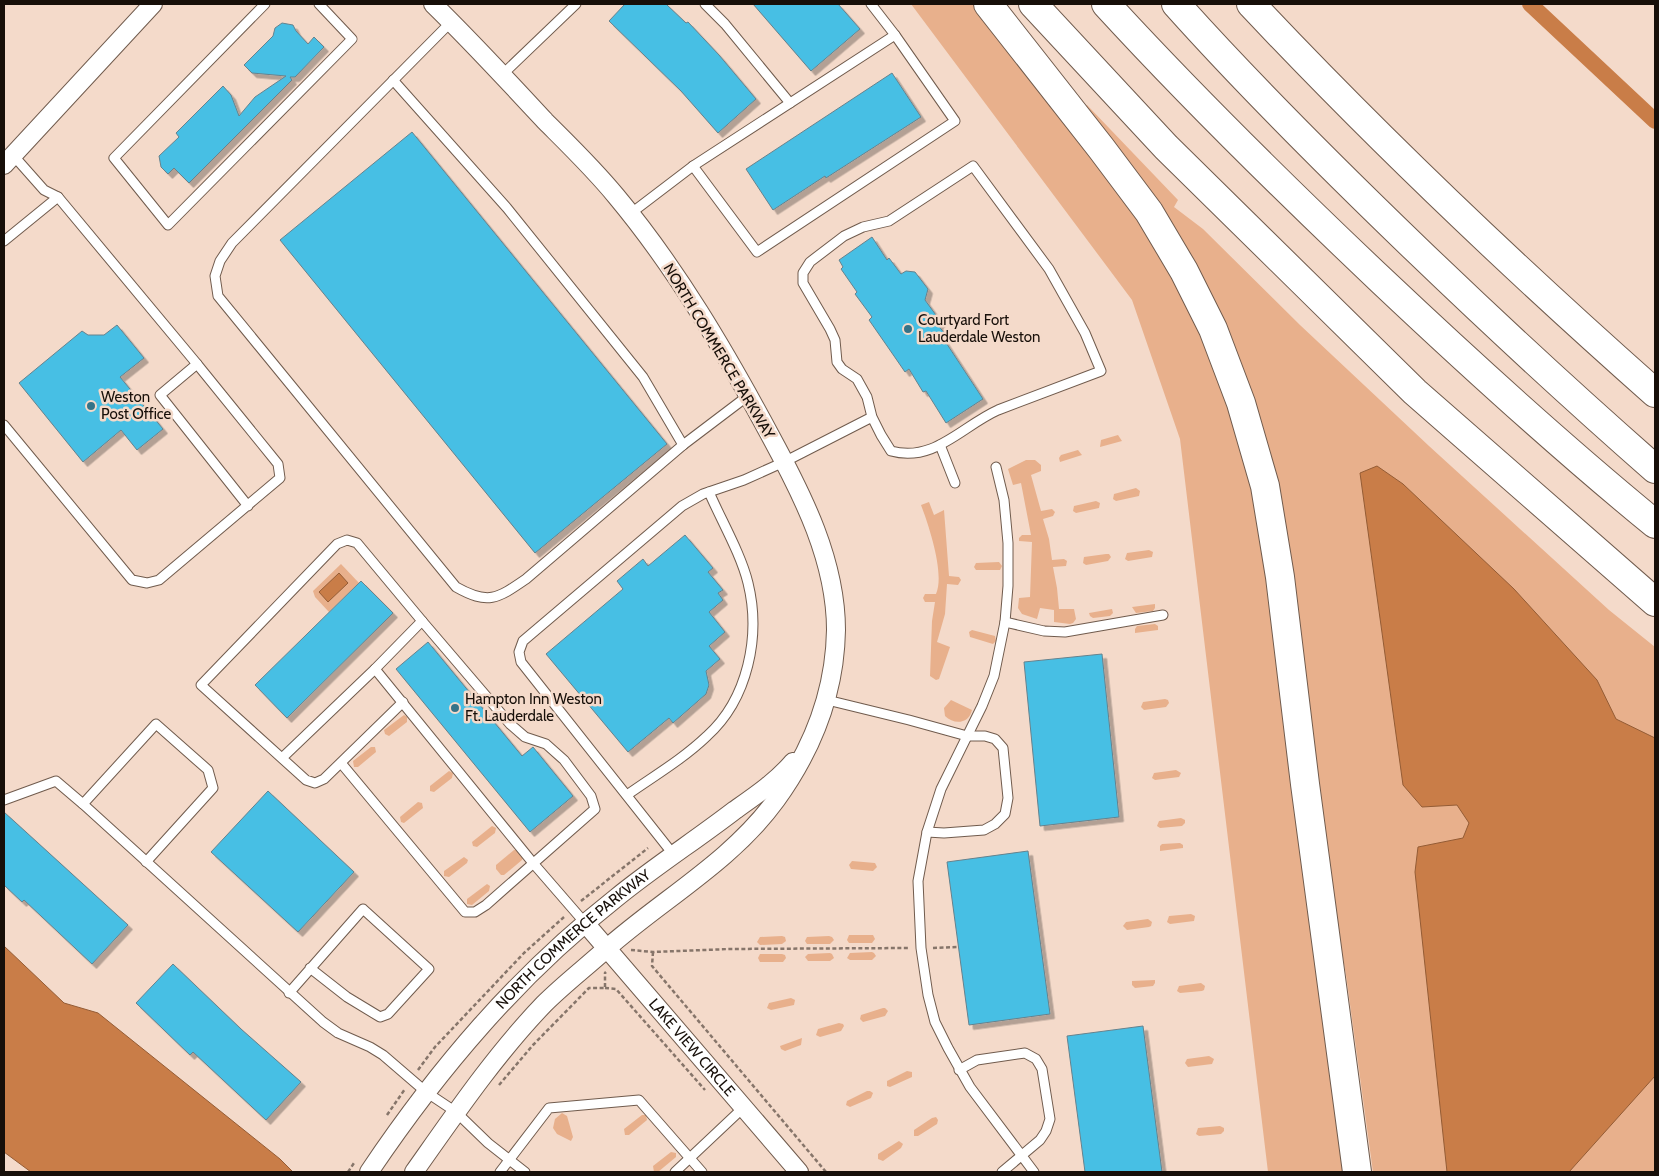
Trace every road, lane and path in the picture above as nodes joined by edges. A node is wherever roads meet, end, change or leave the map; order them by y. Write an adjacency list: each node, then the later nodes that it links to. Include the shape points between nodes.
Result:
1 (153, 4): 18 (street)
2 (319, 4): 12 (lane, via 352,38 168,225 114,158)
3 (433, 4): 13 (street, NORTH COMMERCE PARKWAY)
4 (576, 4): 15 (lane)
5 (706, 4): 17 (lane)
6 (871, 4): 14 (lane)
7 (988, 4): 82 (highway, via 1148,212 1184,271 1213,328 1241,403 1265,486 1280,577)
8 (1033, 4): 37 (highway, via 1166,147 1414,392)
9 (1106, 4): 36 (highway, via 1332,234 1451,346)
10 (1176, 4): 32 (highway, via 1228,62 1368,203 1488,318)
11 (1251, 4): 24 (highway, via 1459,214)
12 (260, 5)
13 (451, 22): 15 (street, NORTH COMMERCE PARKWAY); 16 (lane)
14 (894, 35): 17 (lane); 19 (lane, via 955,121 757,252)
15 (502, 75): 21 (street, NORTH COMMERCE PARKWAY, via 615,194)
16 (393, 80): 29 (lane, via 507,208 636,369); 29 (lane, via 232,243 215,276 218,296 456,587 472,596 488,599 526,580)
17 (790, 103): 19 (lane)
18 (8, 160): 20 (lane, via 44,190)
19 (693, 166): 21 (lane)
20 (58, 197): 22 (lane); 23 (lane)
21 (630, 214): 25 (street, NORTH COMMERCE PARKWAY, via 699,312)
22 (4, 241)
23 (197, 364): 35 (lane, via 278,464 280,478); 35 (lane, via 160,395)
24 (1655, 394)
25 (749, 395): 29 (lane); 30 (street, NORTH COMMERCE PARKWAY)
26 (872, 417): 28 (lane, via 891,451 922,453); 28 (lane, via 867,397 857,380 837,362 835,340 803,283 803,273 810,262 844,236 862,227 888,222 973,166 1049,269 1102,370 984,416); 30 (lane)
27 (4, 425): 35 (lane, via 132,580 159,580)
28 (940, 444): 33 (lane)
29 (683, 445)
30 (784, 462): 34 (lane); 42 (street, NORTH COMMERCE PARKWAY, via 814,528 832,593 836,627 834,664)
31 (996, 467): 40 (lane, via 1004,500 1008,543)
32 (1655, 469)
33 (955, 483)
34 (709, 492): 48 (lane, via 748,582 753,618 751,651 743,681 728,711 709,735); 48 (lane, via 674,512 523,641 518,652 521,662)
35 (248, 506)
36 (1655, 524)
37 (1655, 602)
38 (1163, 615): 40 (lane, via 1065,632)
39 (422, 621): 41 (lane); 46 (lane, via 357,543 347,540 337,544 201,685); 54 (lane, via 510,724 525,736 546,744 564,760 591,796 595,808)
40 (1005, 622): 44 (lane, via 994,676)
41 (376, 668): 43 (lane); 46 (lane)
42 (827, 700): 44 (lane); 45 (street, NORTH COMMERCE PARKWAY)
43 (403, 702): 47 (lane); 54 (lane)
44 (967, 736): 51 (lane, via 941,789); 51 (lane, via 995,739 1002,748 1008,798 1004,814 984,830)
45 (811, 740): 52 (street, NORTH COMMERCE PARKWAY, via 790,766 761,792); 59 (street, NORTH COMMERCE PARKWAY, via 793,774 754,827 710,868 635,924)
46 (282, 758): 47 (lane, via 306,780 315,783)
47 (341, 763): 54 (lane, via 465,912 474,912 486,905)
48 (628, 795): 52 (lane)
49 (4, 800): 50 (lane, via 56,781)
50 (83, 804): 53 (lane); 53 (lane, via 156,724 208,770 213,788)
51 (927, 832): 57 (lane, via 918,881)
52 (674, 854): 55 (street, NORTH COMMERCE PARKWAY)
53 (146, 862): 62 (lane)
54 (533, 863): 55 (lane)
55 (585, 922): 59 (street, LAKE VIEW CIRCLE); 66 (street, NORTH COMMERCE PARKWAY, via 501,1003)
56 (958, 946): 57 (path)
57 (922, 948): 58 (path); 63 (lane, via 928,995 936,1022)
58 (653, 952): 59 (path); 79 (path, via 652,966)
59 (619, 953): 61 (path, via 605,973); 67 (street, LAKE VIEW CIRCLE); 68 (street, NORTH COMMERCE PARKWAY, via 546,1003 489,1066)
60 (310, 968): 60 (lane, via 380,1018 388,1014 429,969 363,909); 62 (lane)
61 (605, 988): 64 (path, via 589,988 532,1045); 65 (path, via 616,988)
62 (289, 993): 66 (lane, via 338,1033 383,1055)
63 (960, 1070): 69 (lane); 69 (lane, via 977,1060 1025,1053 1036,1059 1042,1069 1050,1119 1040,1140)
64 (498, 1086)
65 (705, 1091)
66 (426, 1092): 68 (lane); 72 (street, NORTH COMMERCE PARKWAY)
67 (744, 1107): 70 (lane); 78 (street, LAKE VIEW CIRCLE)
68 (456, 1112): 71 (lane, via 488,1144); 73 (street, NORTH COMMERCE PARKWAY)
69 (1022, 1155): 80 (lane); 81 (lane)
70 (690, 1158): 71 (lane, via 639,1100 550,1108); 76 (lane); 77 (lane)
71 (509, 1159): 74 (lane); 75 (lane)
72 (369, 1172)
73 (414, 1172)
74 (500, 1172)
75 (525, 1172)
76 (676, 1172)
77 (702, 1172)
78 (800, 1172)
79 (826, 1172)
80 (1002, 1172)
81 (1034, 1172)
82 (1358, 1172)

